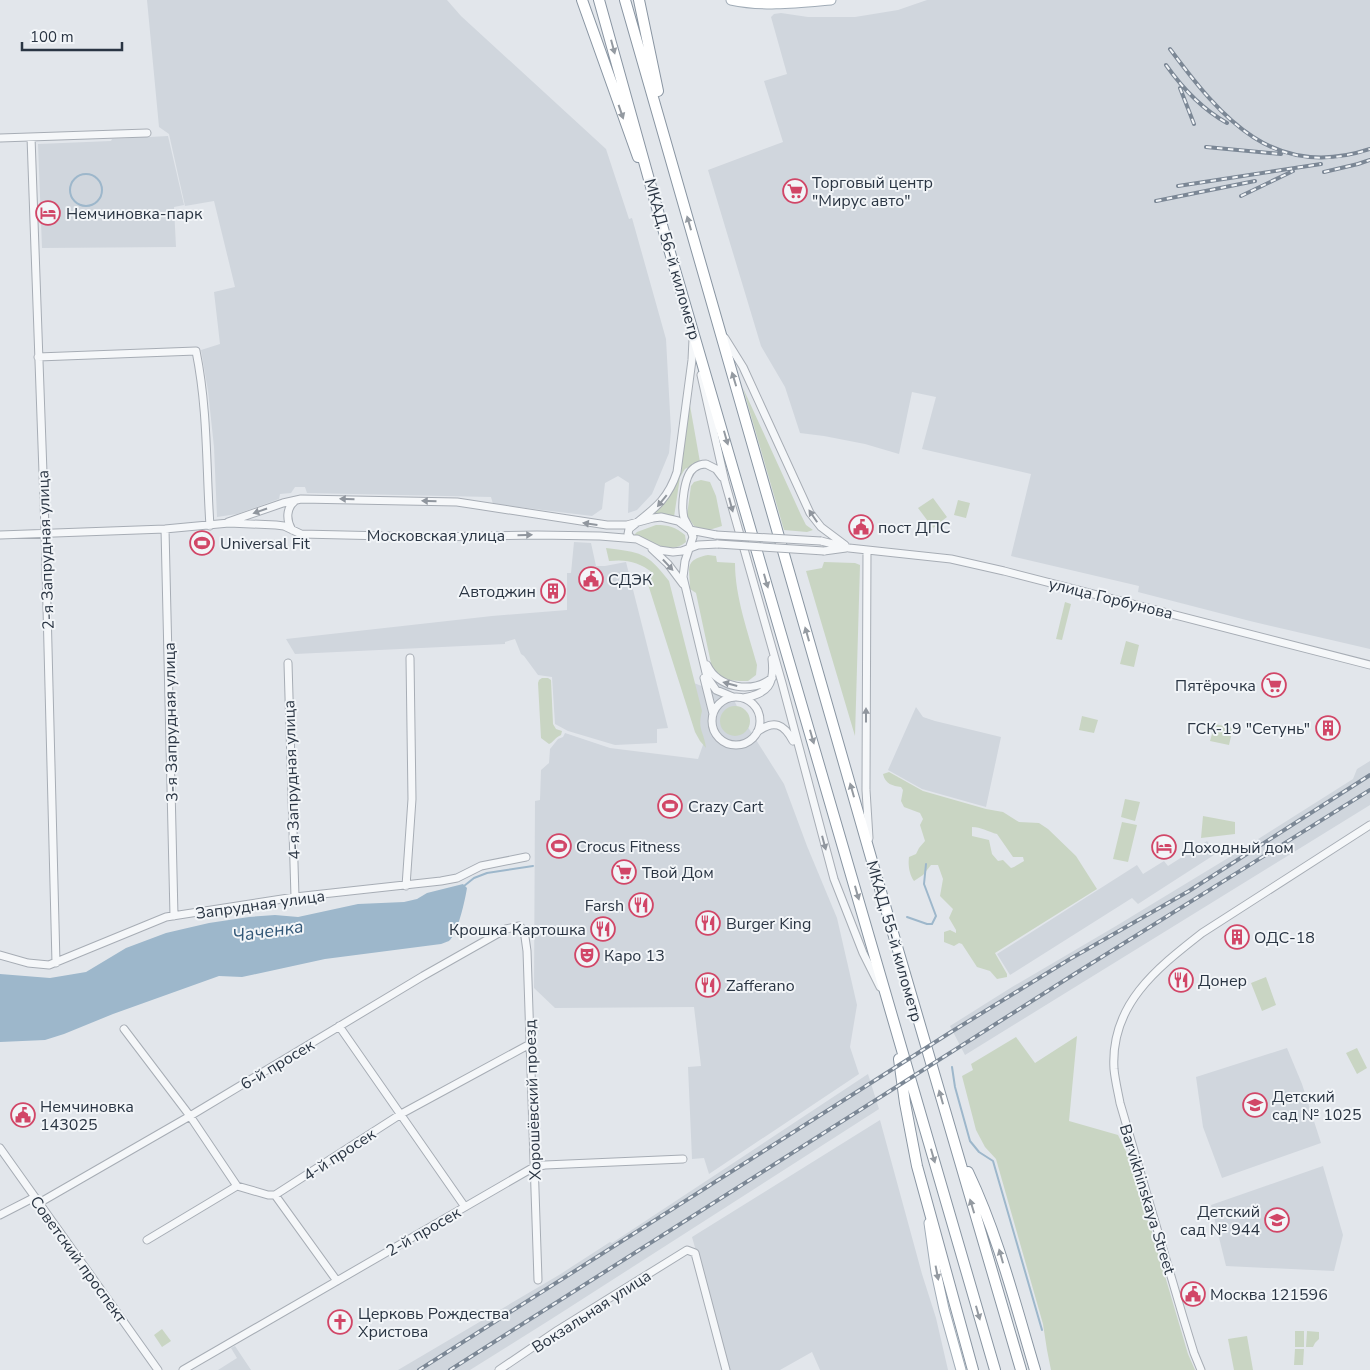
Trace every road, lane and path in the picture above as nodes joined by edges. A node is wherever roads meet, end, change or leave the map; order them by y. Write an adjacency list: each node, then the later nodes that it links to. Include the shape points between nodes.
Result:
1 (582, 0): 11 (highway, one-way to 11)
2 (600, 0): 11 (highway, МКАД, 56-й километр, one-way to 11)
3 (625, 0): 10 (highway, МКАД, 56-й километр)
4 (639, 0): 10 (highway)
5 (731, 0): 6 (main road, via 748,4)
6 (831, 0)
7 (147, 133): 8 (street)
8 (31, 137): 9 (street); 15 (street, 2-я Запрудная улица)
9 (0, 138)
10 (674, 165): 13 (highway, МКАД, 56-й километр, one-way to 10)
11 (655, 200): 12 (highway, МКАД, 56-й километр)
12 (690, 316): 14 (street); 19 (highway, МКАД, 56-й километр, one-way to 19)
13 (719, 328): 18 (highway, МКАД, 56-й километр, one-way to 13); 26 (street, one-way to 13, via 810,513 743,367)
14 (693, 338): 16 (street); 20 (street, one-way to 20, via 677,472 664,500)
15 (38, 357): 22 (street, via 196,351 205,413); 27 (street, 2-я Запрудная улица)
16 (724, 482): 25 (street, via 716,468 706,464 690,472 683,510); 37 (street, one-way to 37)
17 (298, 499): 20 (street, Московская улица, one-way to 17, via 596,525 444,501); 21 (street, Московская улица, one-way to 21); 24 (street, via 288,509)
18 (772, 510): 50 (highway, МКАД, 55-й километр, one-way to 18)
19 (748, 517): 57 (highway, МКАД, 55-й километр, one-way to 57)
20 (638, 522): 25 (street, Московская улица, via 653,518 670,519); 29 (street, via 629,529)
21 (223, 524): 22 (street, Московская улица); 24 (street, Московская улица, via 276,525)
22 (210, 526): 23 (street, Московская улица)
23 (165, 528): 27 (street, Московская улица); 53 (street, 3-я Запрудная улица)
24 (292, 530): 29 (street, Московская улица, one-way to 29, via 298,534 431,537 537,534)
25 (690, 530): 30 (street, улица Горбунова, bridge, via 716,535); 32 (street, via 693,536)
26 (830, 533): 30 (street); 33 (street)
27 (45, 534): 28 (street, Московская улица); 56 (street, 2-я Запрудная улица)
28 (0, 535)
29 (631, 538): 31 (street, Московская улица)
30 (832, 543): 33 (street, улица Горбунова); 35 (street)
31 (648, 545): 32 (street, улица Горбунова, via 673,552); 36 (street, one-way to 36, via 668,564)
32 (690, 548): 35 (street, улица Горбунова, bridge, via 718,544); 36 (street, via 684,570)
33 (849, 548): 34 (street, улица Горбунова); 35 (street, улица Горбунова)
34 (867, 550): 41 (street, улица Горбунова, via 952,559); 50 (street, one-way to 34, via 866,790)
35 (824, 551)
36 (684, 587): 38 (street)
37 (771, 644): 42 (street); 47 (street)
38 (702, 653): 42 (street, one-way to 38, via 748,687 725,683 713,675); 43 (street, via 712,687); 45 (street, via 702,672)
39 (410, 658): 51 (street, via 412,799)
40 (288, 663): 52 (street, 4-я Запрудная улица)
41 (1370, 664)
42 (772, 678): 44 (street, via 762,693)
43 (733, 697): 44 (street); 45 (street, via 720,702)
44 (743, 698): 46 (street, via 757,710 760,723)
45 (713, 714): 46 (street, via 712,728 724,742 742,744)
46 (757, 732): 47 (street, via 770,725 784,727)
47 (800, 754): 57 (street, one-way to 57, via 834,879)
48 (1370, 825): 86 (street, Barvikhinskaya Street, via 1259,894 1176,953 1138,992 1119,1024 1114,1070 1120,1103)
49 (526, 857): 51 (street, Запрудная улица, via 481,866 457,878)
50 (874, 868): 64 (highway, МКАД, 55-й километр, one-way to 50)
51 (406, 886): 52 (street, Запрудная улица)
52 (295, 897): 53 (street, Запрудная улица)
53 (174, 916): 56 (street, Запрудная улица)
54 (515, 926): 58 (street, 6-й просек); 61 (street, Хорошёвский проезд, via 522,927 525,933)
55 (0, 955): 56 (street, Запрудная улица, via 39,965)
56 (56, 963)
57 (890, 1008): 59 (highway, МКАД, 55-й километр)
58 (339, 1026): 62 (street); 63 (street, 6-й просек)
59 (895, 1026): 72 (highway, via 907,1112); 83 (highway, МКАД, 55-й километр, one-way to 83)
60 (124, 1029): 63 (street)
61 (530, 1044): 62 (street, 4-й просек); 67 (street, Хорошёвский проезд)
62 (402, 1114): 69 (street, 4-й просек); 71 (street)
63 (190, 1116): 68 (street); 70 (street, 6-й просек)
64 (954, 1144): 84 (highway, МКАД, 55-й километр, one-way to 64); 85 (highway, one-way to 64, via 997,1242 982,1201)
65 (0, 1148): 70 (street, Советский проспект)
66 (683, 1159): 67 (street, 2-й просек)
67 (534, 1167): 71 (street, 2-й просек); 75 (street, Хорошёвский проезд)
68 (237, 1186): 69 (street); 74 (street)
69 (275, 1195): 76 (street)
70 (37, 1200): 73 (street, 6-й просек); 77 (street, Советский проспект)
71 (465, 1207): 76 (street, 2-й просек)
72 (928, 1208): 81 (main road, one-way to 81, via 936,1272); 82 (highway)
73 (0, 1215)
74 (147, 1240)
75 (538, 1280)
76 (337, 1281): 78 (street, 2-й просек)
77 (158, 1370)
78 (183, 1370)
79 (499, 1370): 80 (street, Вокзальная улица, via 683,1252 691,1251 695,1253)
80 (726, 1370)
81 (961, 1370)
82 (973, 1370)
83 (994, 1370)
84 (1021, 1370)
85 (1034, 1370)
86 (1201, 1370)

